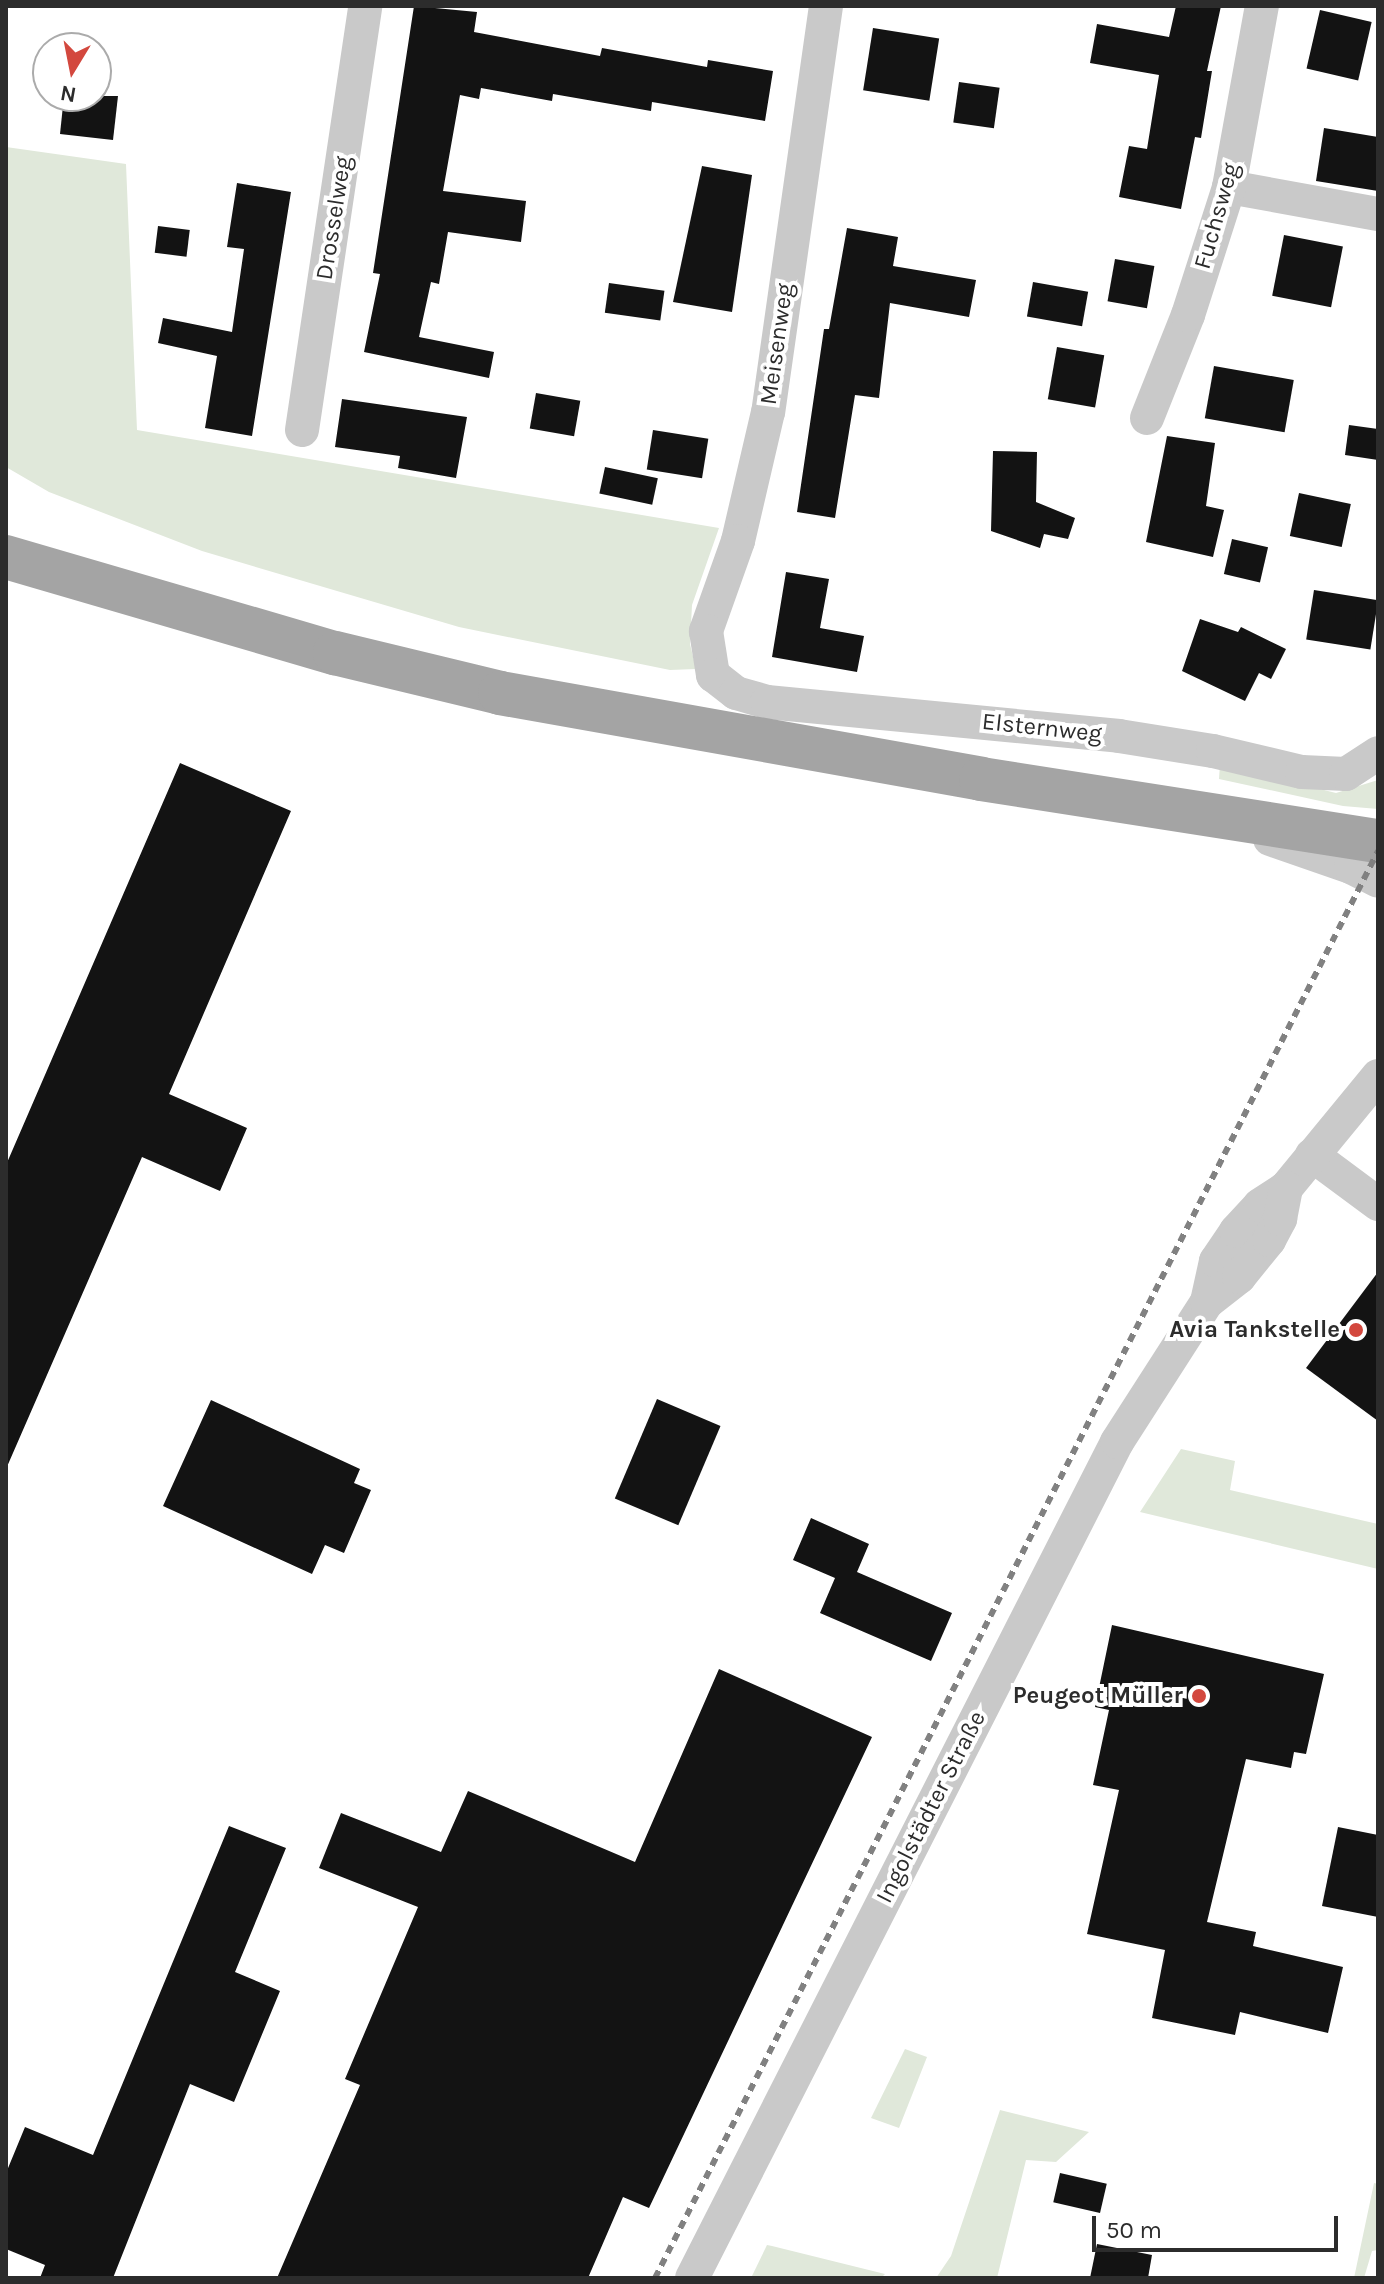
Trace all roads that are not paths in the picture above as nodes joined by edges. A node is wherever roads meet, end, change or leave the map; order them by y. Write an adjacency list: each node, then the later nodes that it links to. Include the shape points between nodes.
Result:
1 (365, 6): 7 (street, Drosselweg)
2 (826, 6): 9 (street, Meisenweg, via 768,412 738,541 706,631)
3 (1262, 6): 4 (street, Fuchsweg)
4 (1229, 187): 5 (street); 6 (street, Fuchsweg, via 1188,315)
5 (1378, 214)
6 (1147, 418)
7 (302, 430)
8 (6, 557): 11 (main road, via 335,653 500,693)
9 (713, 675): 10 (street, Elsternweg, via 736,693 767,702 1132,737 1302,772 1346,774)
10 (1375, 757)
11 (1206, 815): 12 (main road); 13 (street)
12 (1378, 841)
13 (1378, 881)
14 (1378, 1076): 15 (street, Ingolstädter Straße)
15 (1312, 1155): 16 (street); 17 (street, Ingolstädter Straße, via 1286,1188 1269,1240 1239,1277 1207,1302 1089,1494)
16 (1378, 1204)
17 (692, 2278)

